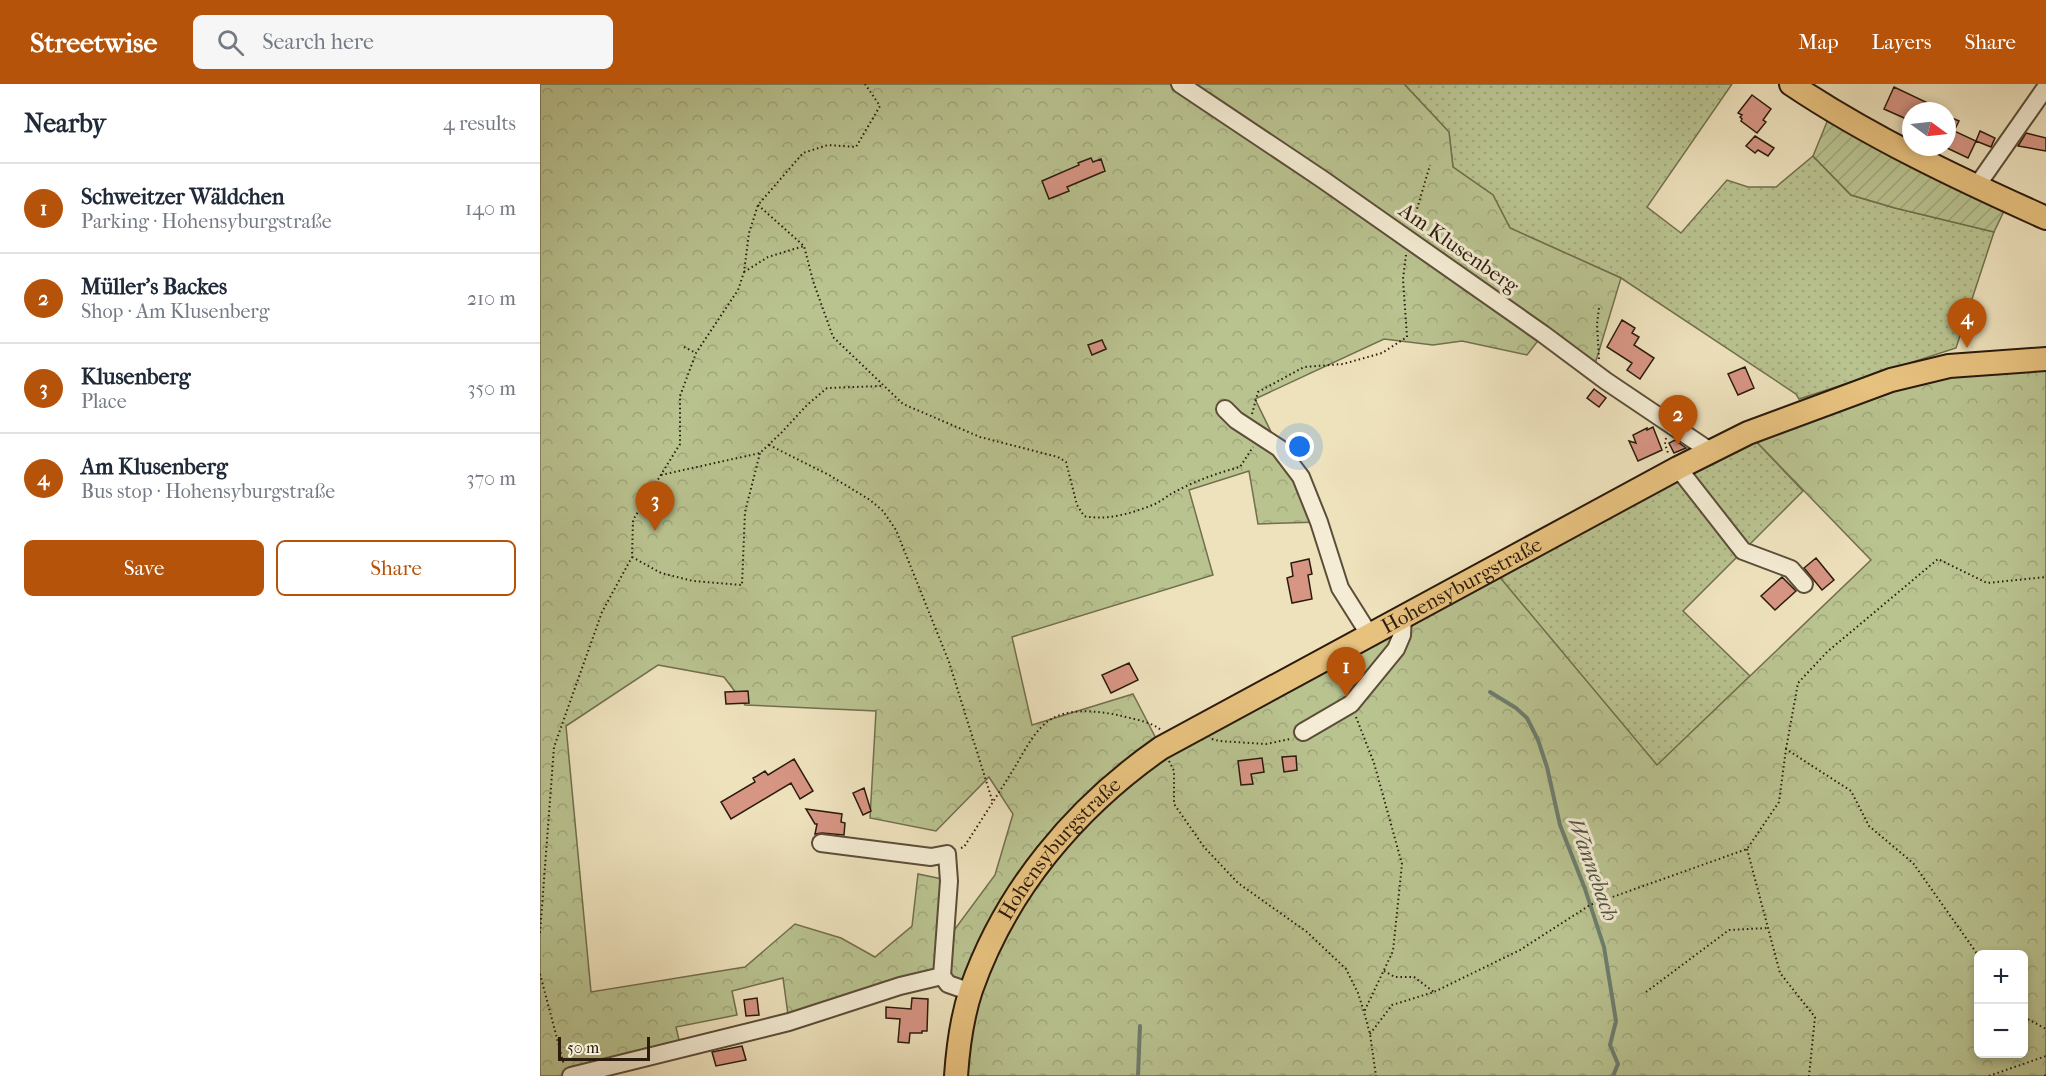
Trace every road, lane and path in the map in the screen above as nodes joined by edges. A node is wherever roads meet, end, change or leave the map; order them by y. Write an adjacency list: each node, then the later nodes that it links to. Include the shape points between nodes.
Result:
1 (865, 84): 7 (path, via 880,106 856,147 828,145 803,153)
2 (1180, 84): 9 (street, Am Klusenberg)
3 (1791, 84): 6 (main road)
4 (2046, 87): 6 (street)
5 (1430, 165): 9 (path)
6 (1976, 187): 8 (main road)
7 (758, 206): 10 (path); 11 (path, via 749,233)
8 (2046, 218)
9 (1408, 241): 16 (street, Am Klusenberg); 20 (path, via 1403,279 1407,337 1382,353 1343,364 1304,367 1274,382 1258,392 1252,413)
10 (804, 246): 11 (path, via 768,257); 17 (path, via 832,337)
11 (744, 273): 14 (path, via 738,290)
12 (1599, 308): 16 (path)
13 (684, 347): 14 (path)
14 (696, 353): 27 (path, via 680,396 680,444)
15 (2046, 359): 24 (main road, Hohensyburgstraße, via 1968,363 1891,380 1798,413)
16 (1600, 377): 19 (street, Am Klusenberg)
17 (884, 386): 20 (path, via 903,404 980,437 1066,462 1077,505 1084,516 1095,518 1119,516 1157,503 1240,467); 21 (path, via 827,388)
18 (1225, 409): 20 (street)
19 (1670, 424): 23 (path); 24 (street, Am Klusenberg)
20 (1254, 432): 32 (street, via 1279,448 1301,477 1340,588)
21 (769, 445): 25 (path); 37 (path, via 870,500 884,511 896,530 949,662)
22 (1670, 446): 23 (path)
23 (1666, 448): 26 (path)
24 (1710, 452): 26 (main road, Hohensyburgstraße)
25 (760, 453): 27 (path); 28 (path, via 745,512 742,585 693,581 661,573)
26 (1676, 469): 30 (street, via 1743,551 1791,569); 31 (main road, Hohensyburgstraße)
27 (661, 475): 28 (path, via 633,520)
28 (632, 558): 42 (path, via 603,612 554,747)
29 (2046, 578): 36 (path, via 1987,583 1938,559 1827,652 1798,683)
30 (1804, 584)
31 (1403, 616): 32 (main road, Hohensyburgstraße); 33 (street, via 1396,649)
32 (1369, 634): 35 (main road, Hohensyburgstraße)
33 (1351, 704): 34 (street); 44 (path, via 1374,763 1402,864 1393,951)
34 (1303, 732): 35 (path, via 1266,744)
35 (1177, 743): 37 (path, via 1156,726 1102,712 1058,716 1033,738); 47 (main road, Hohensyburgstraße, via 1120,778 1059,837 1003,919); 50 (path, via 1174,804 1204,847 1238,883 1307,932 1346,969)
36 (1786, 749): 39 (path, via 1779,802); 43 (path, via 1851,790 1869,826 1913,863)
37 (993, 803): 40 (path, via 964,847)
38 (822, 843): 40 (street, via 931,857)
39 (1747, 849): 41 (path); 48 (path, via 1590,905 1520,950)
40 (947, 854): 46 (street, via 949,881)
41 (1768, 928): 49 (path, via 1729,930); 58 (path, via 1780,973 1815,1017)
42 (540, 933)
43 (1974, 950)
44 (1384, 971): 48 (path, via 1395,977 1414,978); 50 (path)
45 (540, 974): 55 (path)
46 (942, 976): 47 (street, via 948,984); 55 (street, via 789,1022)
47 (970, 992): 56 (main road, Hohensyburgstraße)
48 (1434, 992): 53 (path, via 1392,1005)
49 (1646, 992)
50 (1364, 1012): 53 (path)
51 (2028, 1019): 52 (path)
52 (2046, 1029)
53 (1370, 1034): 57 (path)
54 (2046, 1056): 59 (path)
55 (568, 1070)
56 (956, 1076)
57 (1376, 1076)
58 (1809, 1076)
59 (1989, 1076)

